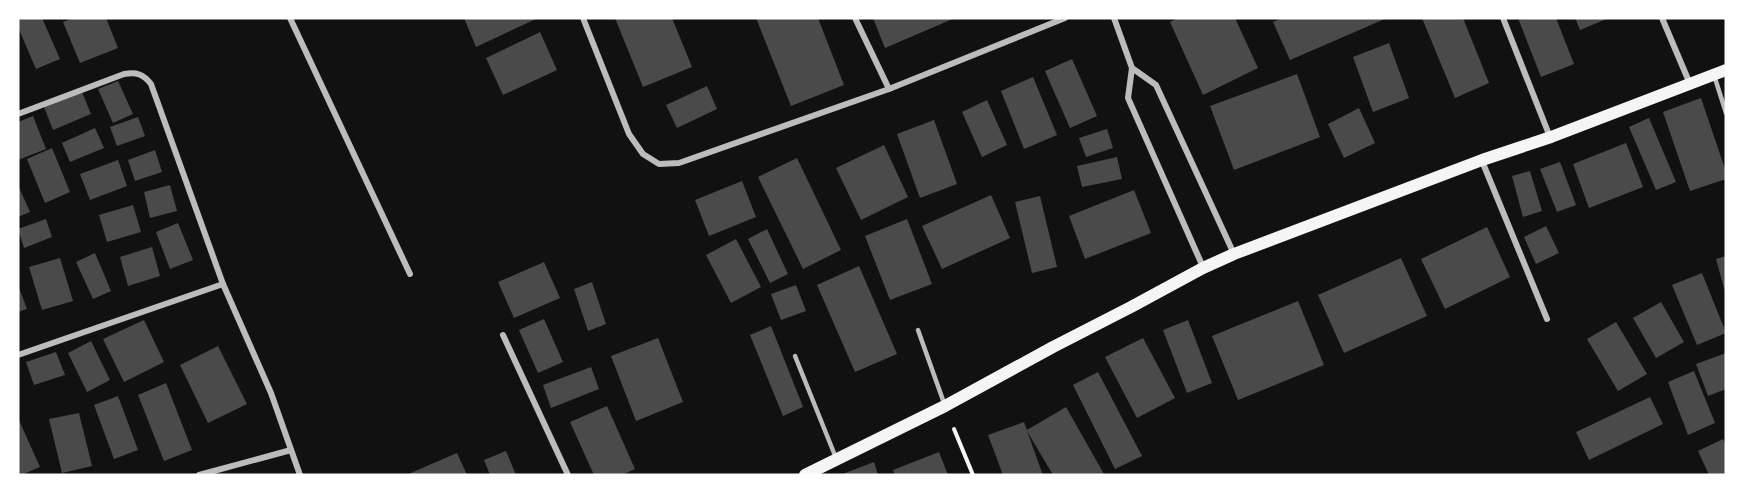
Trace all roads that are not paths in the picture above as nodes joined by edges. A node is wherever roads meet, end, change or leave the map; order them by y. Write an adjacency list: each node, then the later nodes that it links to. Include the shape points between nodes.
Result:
1 (290, 18): 18 (street)
2 (583, 18): 11 (street, via 629,134 642,154 659,164 679,163)
3 (855, 18): 11 (street)
4 (1065, 18): 11 (street)
5 (1114, 18): 8 (street)
6 (1503, 18): 14 (street)
7 (1662, 18): 10 (street)
8 (1132, 68): 16 (street, via 1156,85); 17 (street, via 1128,98)
9 (1720, 73): 10 (main road); 12 (lane)
10 (1690, 84): 14 (main road)
11 (889, 89)
12 (1726, 113)
13 (18, 114): 19 (street, via 124,74 135,72 144,76 151,84)
14 (1551, 137): 15 (main road)
15 (1482, 160): 16 (main road); 20 (street)
16 (1234, 254): 17 (main road)
17 (1203, 268): 25 (main road)
18 (410, 274)
19 (223, 284): 23 (street); 26 (street, via 271,393)
20 (1547, 319)
21 (918, 330): 25 (lane)
22 (503, 335): 30 (street)
23 (18, 355)
24 (795, 356): 27 (lane)
25 (945, 406): 27 (main road)
26 (291, 450): 28 (street); 29 (street)
27 (837, 460): 31 (main road)
28 (199, 475)
29 (300, 475)
30 (568, 475)
31 (806, 475)

